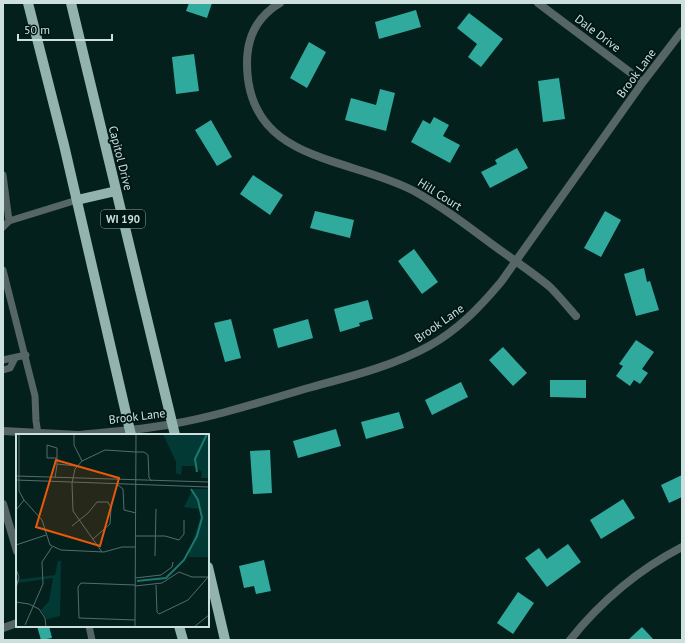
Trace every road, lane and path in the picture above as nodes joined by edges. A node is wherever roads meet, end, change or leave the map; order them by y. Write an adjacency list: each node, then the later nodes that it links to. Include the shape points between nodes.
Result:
1 (28, 3): 9 (main road, WI 190)
2 (71, 3): 8 (main road, Capitol Drive / WI 190)
3 (280, 3): 12 (street, Hill Court, via 259,21 251,36 247,56 250,96 270,128 287,143 309,154 363,170 414,191 451,214)
4 (538, 3): 6 (street, Dale Drive)
5 (682, 31): 6 (street, Brook Lane)
6 (643, 82): 12 (street, Brook Lane)
7 (3, 175): 10 (lane)
8 (116, 191): 9 (main road); 20 (main road, Capitol Drive / WI 190)
9 (77, 200): 10 (lane); 22 (main road, WI 190)
10 (9, 221): 11 (lane)
11 (3, 226)
12 (516, 262): 15 (street, Hill Court, via 550,287); 20 (street, Brook Lane, via 483,304 465,320 430,345 406,358 332,382)
13 (3, 270): 14 (lane)
14 (6, 295): 16 (lane)
15 (576, 316)
16 (26, 356): 17 (lane); 23 (lane, via 35,396)
17 (15, 358): 18 (lane); 19 (lane, via 10,368)
18 (3, 360)
19 (3, 370)
20 (172, 424): 22 (street, Brook Lane); 25 (main road, Capitol Drive / WI 190)
21 (3, 431): 23 (street, Brook Lane)
22 (131, 432): 24 (street, Brook Lane)
23 (38, 434)
24 (96, 434)
25 (175, 434)
26 (3, 504): 28 (street)
27 (682, 547): 37 (street, via 628,581 600,605)
28 (16, 548)
29 (209, 571): 36 (main road)
30 (16, 623): 33 (street)
31 (89, 627): 34 (lane)
32 (179, 627): 35 (main road)
33 (3, 628)
34 (92, 640)
35 (183, 640)
36 (225, 640)
37 (570, 640)

